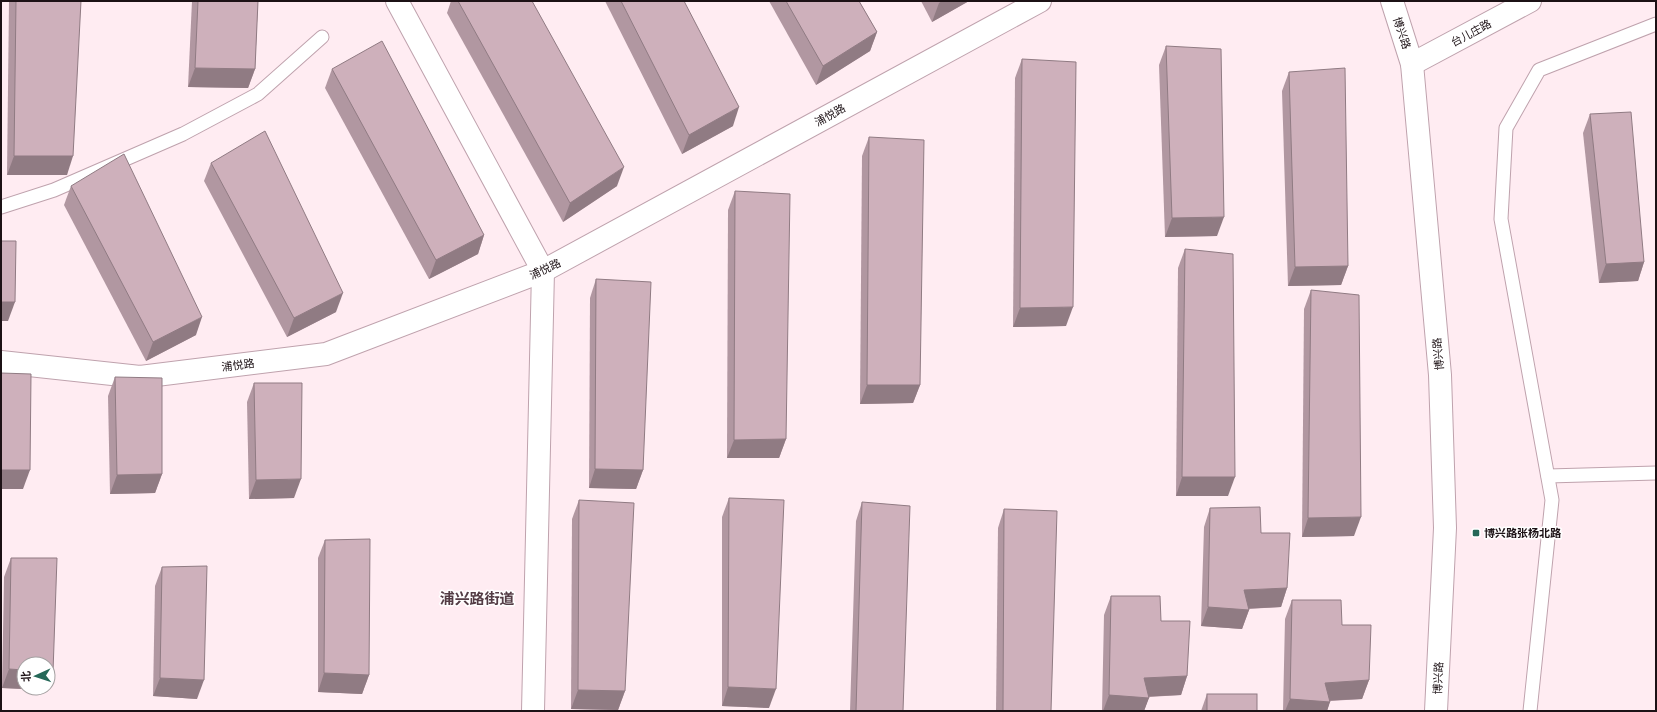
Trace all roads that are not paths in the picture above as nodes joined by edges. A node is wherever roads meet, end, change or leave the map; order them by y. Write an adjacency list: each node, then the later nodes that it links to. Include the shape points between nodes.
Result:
1 (396, 1): 9 (street)
2 (1040, 1): 9 (street, 浦悦路)
3 (1392, 1): 7 (street, 博兴路)
4 (1530, 1): 7 (street, 台儿庄路)
5 (1656, 24): 12 (lane, via 1539,70 1506,128 1500,219)
6 (322, 37): 8 (lane, via 258,94 197,127 54,190)
7 (1412, 64): 14 (street, 博兴路, via 1440,375 1445,528)
8 (1, 208)
9 (543, 271): 10 (street, 浦悦路, via 326,354 140,377); 13 (street)
10 (1, 362)
11 (1656, 473): 12 (lane)
12 (1548, 476): 15 (lane, via 1552,500)
13 (533, 711)
14 (1436, 711)
15 (1530, 711)

